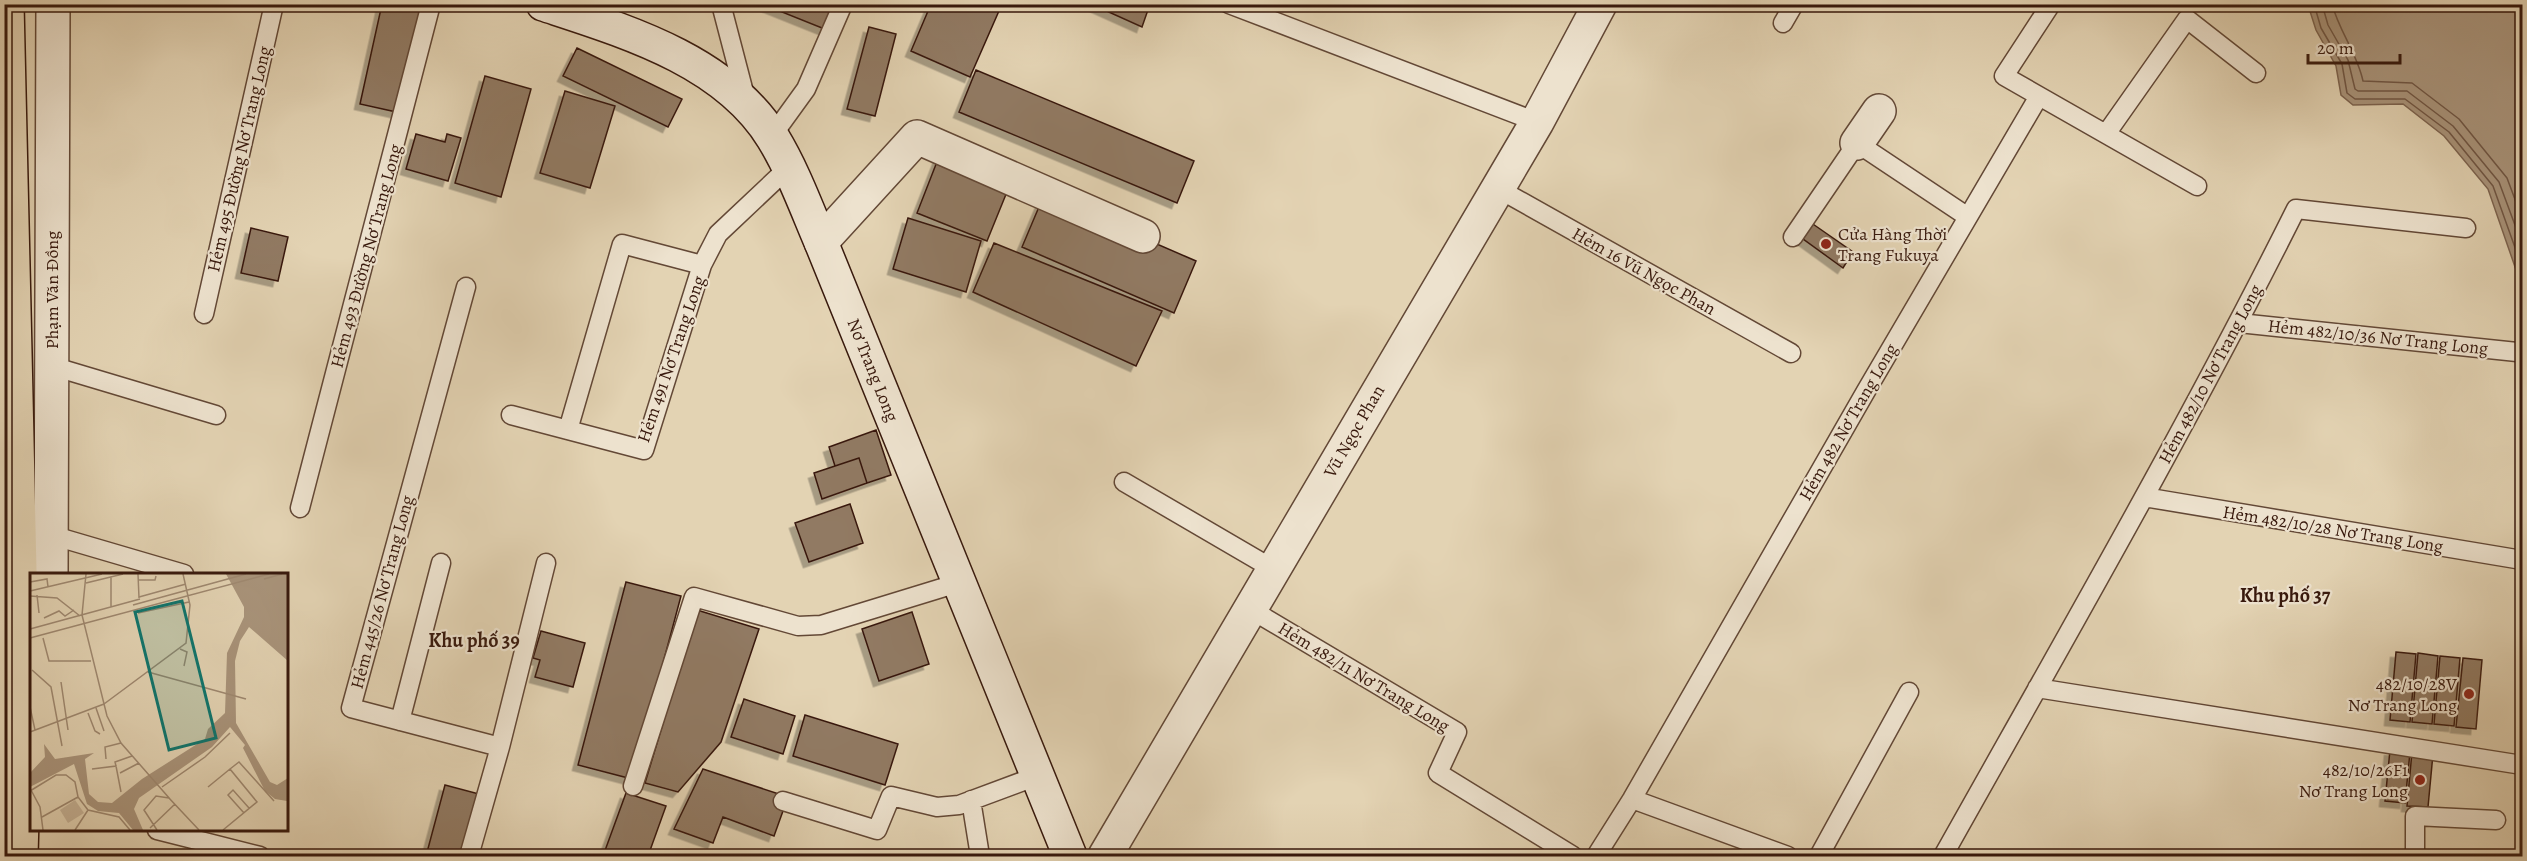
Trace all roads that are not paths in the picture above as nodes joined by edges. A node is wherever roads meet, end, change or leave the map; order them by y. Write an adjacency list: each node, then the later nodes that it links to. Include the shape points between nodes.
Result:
1 (7, 4): 61 (main road)
2 (53, 4): 35 (street, Phạm Văn Đồng)
3 (274, 4): 31 (lane, Hẻm 495 Đường Nơ Trang Long)
4 (431, 4): 41 (lane, Hẻm 493 Đường Nơ Trang Long)
5 (543, 4): 15 (street, Nơ Trang Long, via 682,59 719,81)
6 (721, 4): 15 (lane)
7 (843, 4): 19 (lane, via 806,89)
8 (1229, 4): 17 (lane)
9 (1600, 4): 17 (street, Vũ Ngọc Phan)
10 (1794, 4): 12 (lane)
11 (2050, 4): 14 (lane, via 2004,76)
12 (1783, 22)
13 (2256, 73): 18 (lane, via 2187,20)
14 (2039, 96): 18 (lane); 24 (lane, Hẻm 482 Nơ Trang Long)
15 (748, 107): 19 (street, Nơ Trang Long)
16 (1879, 111): 20 (street)
17 (1537, 122): 23 (street, Vũ Ngọc Phan)
18 (2106, 134): 22 (lane)
19 (772, 136): 21 (street, Nơ Trang Long)
20 (1857, 143): 24 (lane); 27 (lane)
21 (789, 167): 28 (street, Nơ Trang Long); 29 (lane, Hẻm 491 Nơ Trang Long, via 718,234)
22 (2197, 186)
23 (1497, 188): 34 (lane, Hẻm 16 Vũ Ngọc Phan); 46 (street, Vũ Ngọc Phan)
24 (1968, 217): 58 (lane, Hẻm 482 Nơ Trang Long)
25 (2466, 228): 32 (lane, Hẻm 482/10 Nơ Trang Long, via 2296,209)
26 (1143, 236): 28 (street, via 917,137)
27 (1793, 237)
28 (821, 242): 49 (street, Nơ Trang Long)
29 (702, 265): 38 (lane, Hẻm 491 Nơ Trang Long, via 644,450); 38 (lane, Hẻm 491 Nơ Trang Long, via 622,244)
30 (466, 287): 53 (lane, Hẻm 445/26 Nơ Trang Long, via 351,708)
31 (204, 314)
32 (2239, 323): 33 (lane, Hẻm 482/10/36 Nơ Trang Long); 40 (lane, Hẻm 482/10 Nơ Trang Long)
33 (2517, 352)
34 (1791, 353)
35 (52, 366): 36 (lane); 42 (street, Phạm Văn Đồng)
36 (216, 415)
37 (512, 415): 38 (lane, Hẻm 491 Nơ Trang Long)
38 (568, 430)
39 (1124, 482): 46 (lane)
40 (2144, 497): 43 (lane, Hẻm 482/10/28 Nơ Trang Long); 51 (lane, Hẻm 482/10 Nơ Trang Long)
41 (300, 508)
42 (51, 535): 47 (street, Phạm Văn Đồng); 48 (lane)
43 (2523, 560)
44 (441, 563): 53 (lane)
45 (546, 563): 54 (lane)
46 (1273, 569): 50 (street, Vũ Ngọc Phan)
47 (51, 573)
48 (181, 573)
49 (958, 583): 56 (street, Nơ Trang Long); 57 (lane, via 821,625 798,626 694,597)
50 (1250, 609): 69 (street, Vũ Ngọc Phan); 70 (lane, Hẻm 482/11 Nơ Trang Long, via 1457,732 1438,773)
51 (2037, 688): 55 (lane); 74 (lane, Hẻm 482/10 Nơ Trang Long)
52 (1909, 692): 73 (lane)
53 (400, 721): 54 (lane, Hẻm 445/26 Nơ Trang Long)
54 (500, 747): 66 (lane)
55 (2523, 765)
56 (1037, 776): 59 (lane); 68 (street, Nơ Trang Long)
57 (633, 786)
58 (1632, 799): 71 (lane, Hẻm 482 Nơ Trang Long); 72 (lane)
59 (971, 800): 60 (lane, via 937,807 891,796 877,830); 67 (lane)
60 (783, 801)
61 (27, 809): 64 (main road)
62 (2496, 820): 75 (lane, via 2415,816)
63 (161, 831): 65 (lane)
64 (21, 856)
65 (255, 856)
66 (468, 856)
67 (980, 856)
68 (1070, 856)
69 (1105, 856)
70 (1573, 856)
71 (1596, 856)
72 (1788, 856)
73 (1819, 856)
74 (1943, 856)
75 (2415, 856)

